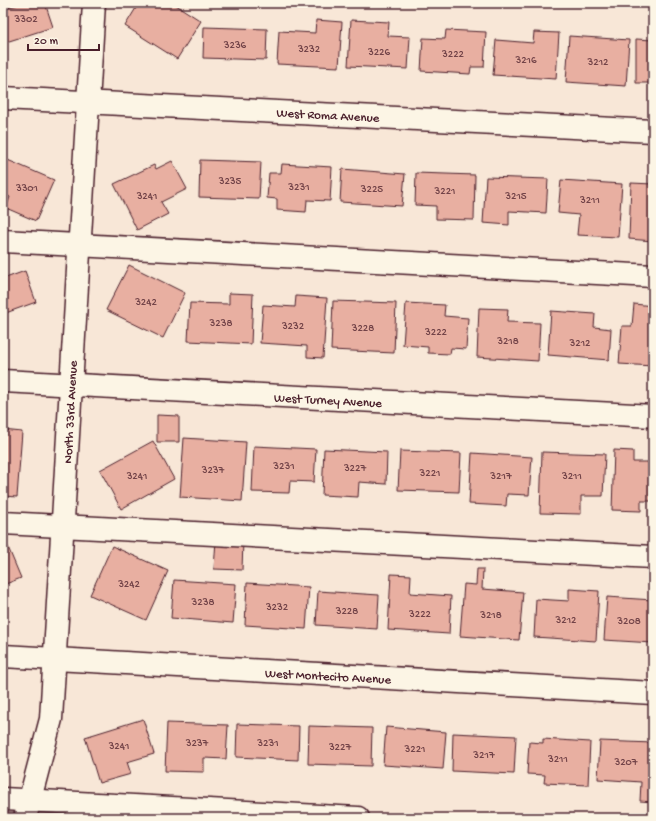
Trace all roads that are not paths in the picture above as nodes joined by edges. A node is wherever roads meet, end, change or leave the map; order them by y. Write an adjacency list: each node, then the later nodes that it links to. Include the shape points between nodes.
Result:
1 (94, 3): 3 (street, North 33rd Avenue)
2 (3, 98): 3 (street, West Roma Avenue)
3 (88, 102): 4 (street, West Roma Avenue); 6 (street, North 33rd Avenue)
4 (653, 131)
5 (3, 241): 6 (street)
6 (79, 245): 7 (street); 9 (street, North 33rd Avenue)
7 (653, 276)
8 (3, 381): 9 (street, West Turney Avenue)
9 (71, 385): 10 (street, West Turney Avenue); 12 (street, North 33rd Avenue)
10 (653, 416)
11 (3, 523): 12 (street)
12 (62, 527): 13 (street); 15 (street, North 33rd Avenue)
13 (653, 557)
14 (3, 656): 15 (street, West Montecito Avenue)
15 (55, 659): 16 (street, West Montecito Avenue); 18 (street, North 33rd Avenue, via 51,719)
16 (653, 693)
17 (3, 800): 18 (street)
18 (28, 809): 19 (street)
19 (358, 818)

